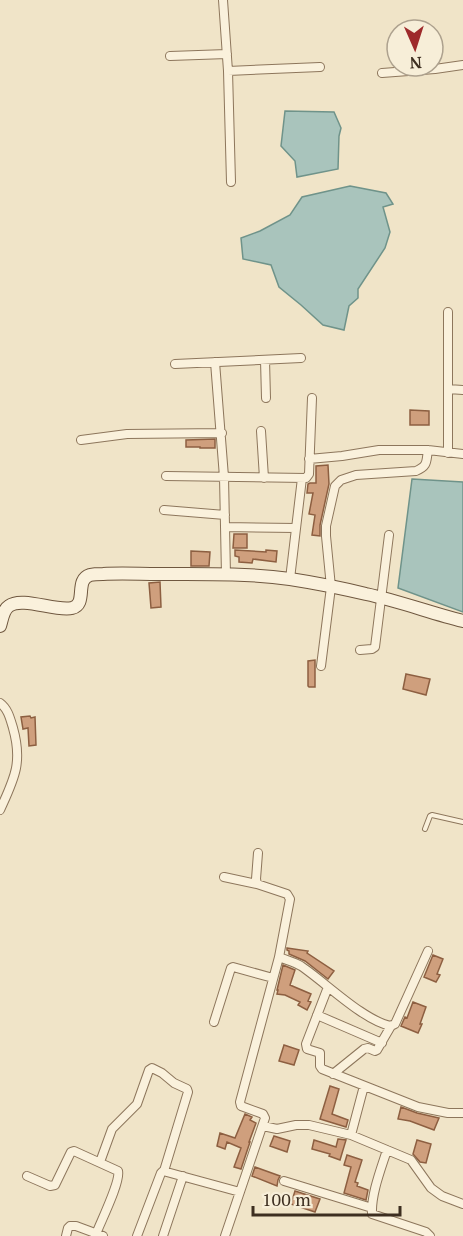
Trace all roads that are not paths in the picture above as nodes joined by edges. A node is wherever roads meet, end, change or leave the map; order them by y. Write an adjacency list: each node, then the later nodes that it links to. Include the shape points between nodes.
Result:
1 (223, 0): 2 (street)
2 (227, 54): 3 (street); 6 (street)
3 (170, 56)
4 (463, 65): 7 (street)
5 (320, 67): 6 (street)
6 (228, 71): 8 (street)
7 (382, 73)
8 (231, 182)
9 (448, 312): 14 (street)
10 (301, 358): 11 (street)
11 (265, 360): 12 (street); 16 (street)
12 (215, 362): 13 (street); 19 (street)
13 (175, 364)
14 (448, 389): 15 (street); 22 (street)
15 (463, 390)
16 (266, 398)
17 (312, 398): 24 (street)
18 (261, 431): 27 (street)
19 (222, 433): 20 (street, via 127,434); 26 (street)
20 (81, 440)
21 (428, 450): 22 (street); 24 (street, via 370,450); 36 (street, via 426,464 416,471 356,475 335,486 326,536)
22 (448, 453): 23 (street)
23 (463, 454)
24 (309, 459): 28 (street, via 308,477)
25 (166, 476): 26 (street)
26 (224, 477): 27 (street); 30 (street)
27 (264, 478): 28 (street)
28 (302, 478): 32 (street)
29 (164, 510): 30 (street)
30 (225, 515): 31 (street)
31 (225, 527): 32 (street); 34 (street)
32 (296, 528): 35 (street)
33 (389, 535): 37 (street)
34 (226, 575): 35 (street); 39 (street, via 90,575 82,583 78,605 64,608 14,604 8,606)
35 (290, 579): 36 (street)
36 (331, 587): 37 (street); 41 (street)
37 (382, 598): 38 (street); 40 (street, via 375,647)
38 (463, 621)
39 (0, 626)
40 (360, 650)
41 (321, 666)
42 (0, 703): 43 (street, via 8,714 18,750 16,773)
43 (0, 810)
44 (463, 822): 45 (lane, via 432,815)
45 (425, 829)
46 (258, 853): 48 (street)
47 (224, 877): 48 (street)
48 (257, 884): 50 (street, via 290,899)
49 (428, 951): 55 (street)
50 (279, 957): 51 (street); 52 (street, via 299,965)
51 (273, 978): 54 (street, via 231,968); 60 (street, via 240,1105 263,1114)
52 (328, 987): 53 (street); 55 (street)
53 (317, 1015): 56 (street); 57 (street, via 306,1047 320,1053 322,1069)
54 (214, 1022)
55 (391, 1026): 56 (street)
56 (382, 1042): 57 (street, via 376,1051 364,1049)
57 (333, 1074): 58 (street)
58 (364, 1086): 59 (street, via 418,1107); 61 (street)
59 (463, 1113)
60 (262, 1126): 61 (street, via 277,1129 309,1125); 68 (street)
61 (351, 1135): 62 (street)
62 (387, 1150): 69 (street, via 414,1163 434,1191); 70 (street)
63 (100, 1162): 64 (street, via 112,1129 137,1104 152,1068 188,1092); 65 (street, via 74,1151 55,1185); 71 (street, via 119,1174)
64 (164, 1171): 66 (street); 73 (street)
65 (27, 1176)
66 (183, 1176): 68 (street); 74 (street)
67 (284, 1181): 70 (street)
68 (240, 1192): 75 (street)
69 (463, 1204)
70 (372, 1208): 76 (street, via 372,1215)
71 (100, 1235): 72 (street, via 70,1226)
72 (66, 1236)
73 (137, 1236)
74 (163, 1236)
75 (225, 1236)
76 (430, 1236)

